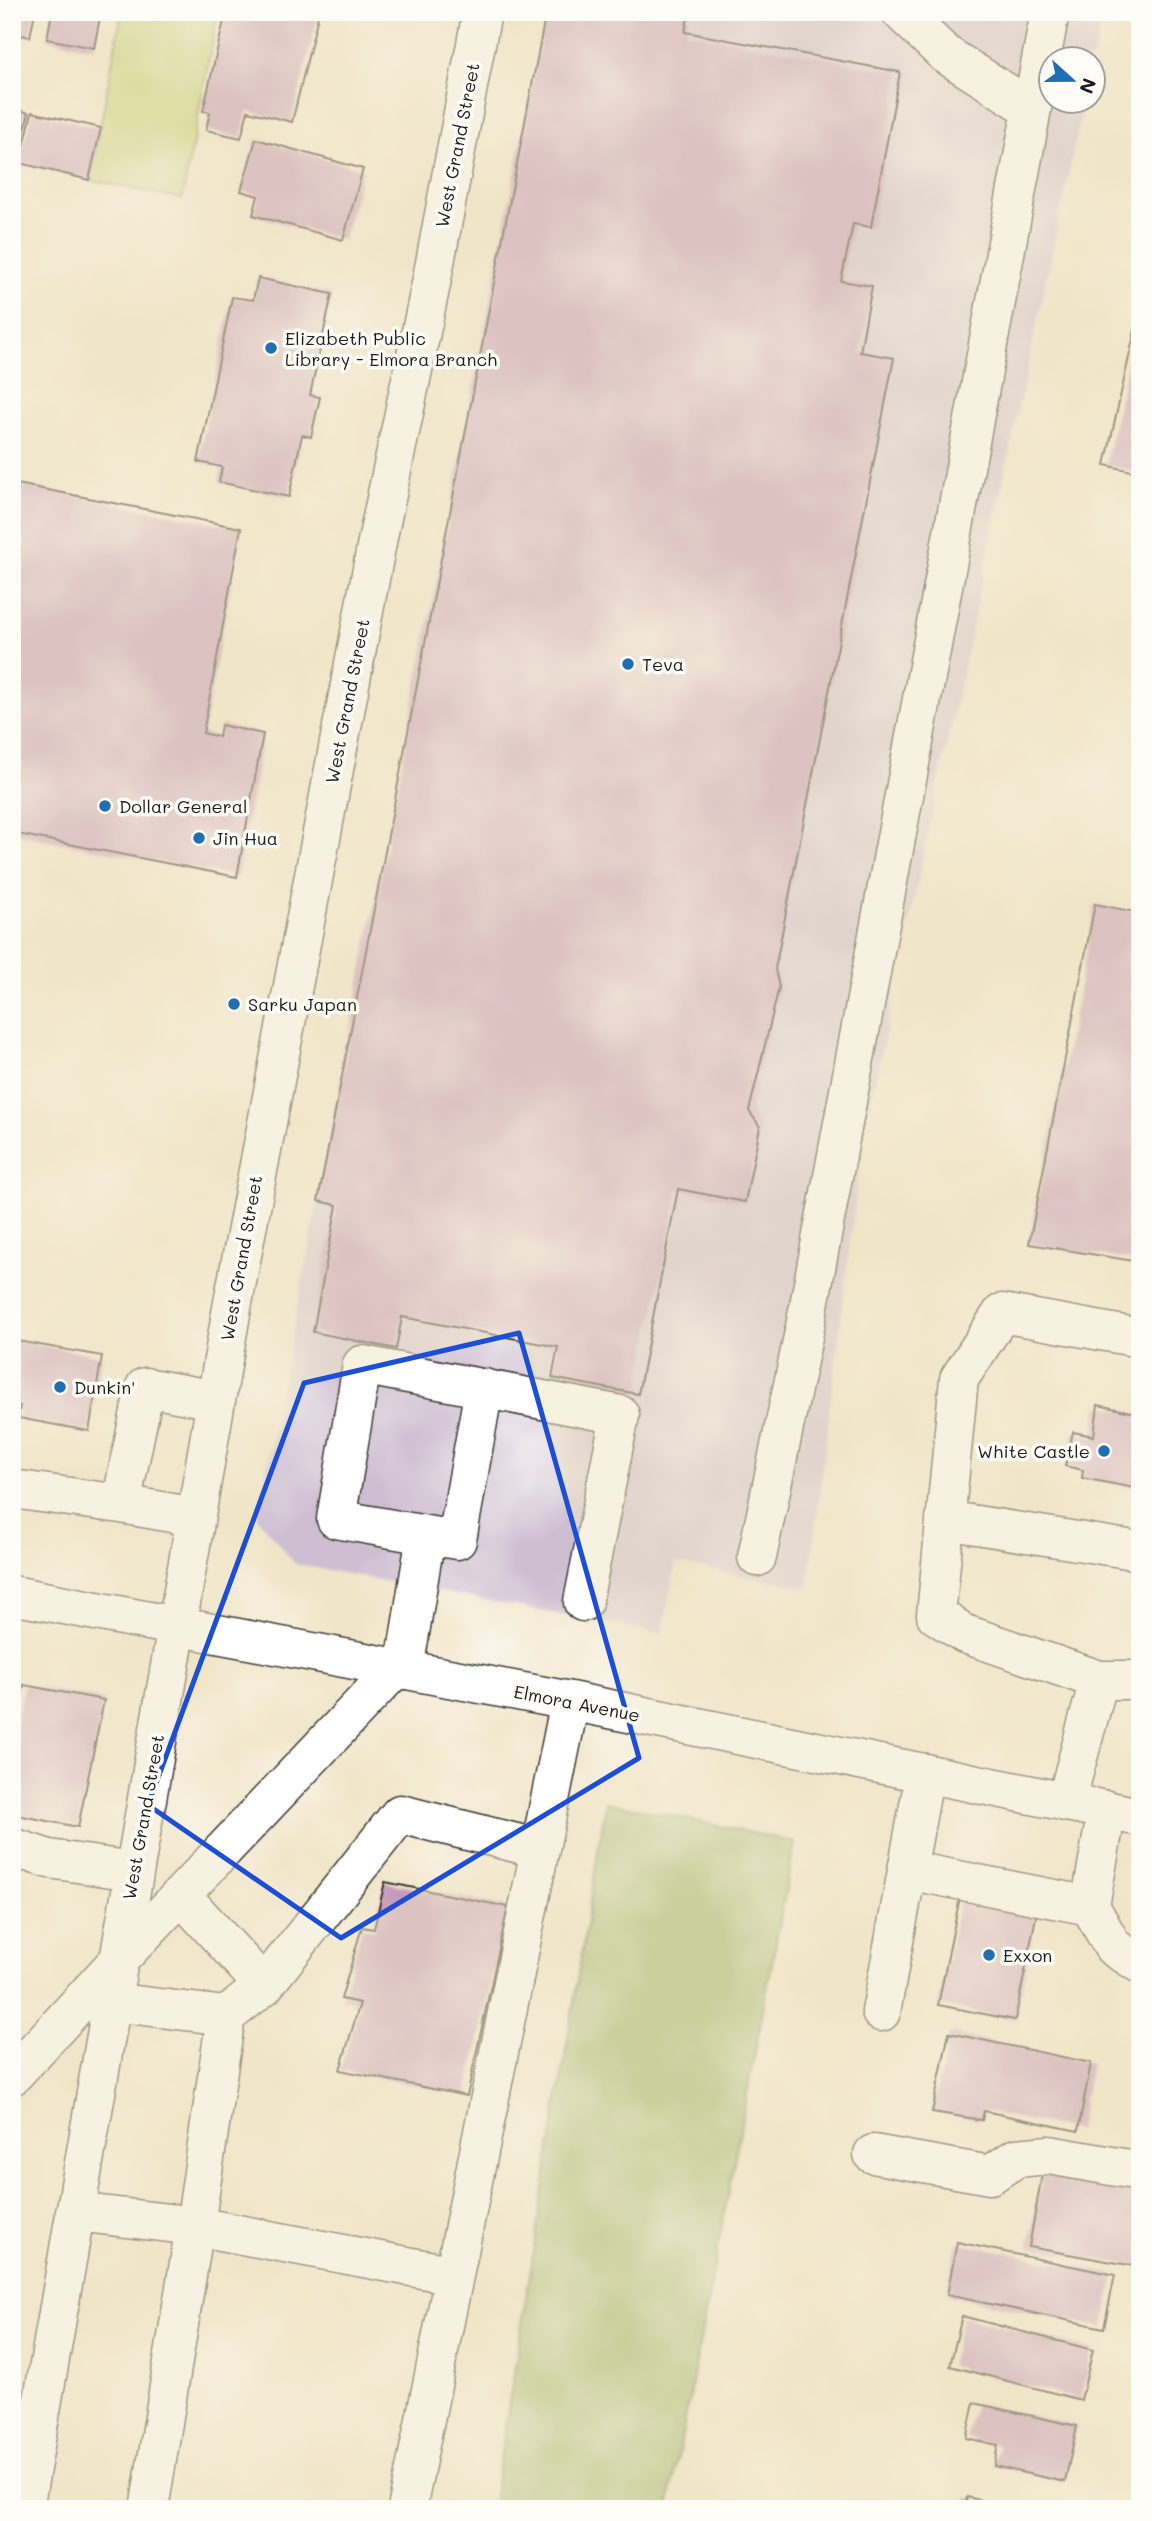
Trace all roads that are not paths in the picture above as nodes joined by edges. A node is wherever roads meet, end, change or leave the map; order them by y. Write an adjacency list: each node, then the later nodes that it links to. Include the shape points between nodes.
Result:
1 (482, 12): 7 (street, West Grand Street)
2 (901, 12): 4 (street, via 946,54)
3 (1050, 12): 4 (street)
4 (1032, 109): 14 (street, via 808,1313)
5 (1140, 1338): 11 (street, via 1002,1313 959,1379)
6 (484, 1388): 12 (street, via 457,1540); 12 (street, via 362,1365 336,1519); 16 (street, via 620,1415)
7 (215, 1400): 9 (street, via 145,1387); 10 (street, West Grand Street)
8 (12, 1489): 9 (street)
9 (121, 1504): 10 (street)
10 (195, 1517): 17 (street, West Grand Street)
11 (945, 1520): 13 (street); 19 (street, via 936,1615 965,1634)
12 (426, 1535): 18 (street)
13 (1140, 1551)
14 (757, 1558)
15 (12, 1597): 17 (street, Elmora Avenue)
16 (583, 1602)
17 (176, 1627): 18 (street, Elmora Avenue); 28 (street, West Grand Street)
18 (400, 1669): 21 (street, Elmora Avenue); 29 (street)
19 (1099, 1680): 20 (street); 23 (street)
20 (1140, 1680)
21 (570, 1701): 22 (street, Elmora Avenue); 26 (street)
22 (925, 1773): 23 (street, Elmora Avenue); 27 (street)
23 (1066, 1802): 24 (street, Elmora Avenue)
24 (1123, 1813): 30 (street)
25 (12, 1847): 28 (street, via 49,1859)
26 (540, 1849): 33 (street, via 400,1814); 42 (street)
27 (907, 1870): 30 (street); 35 (street)
28 (133, 1871): 31 (street, West Grand Street)
29 (181, 1895): 31 (street); 33 (street)
30 (1090, 1906): 32 (street, via 1113,1947)
31 (118, 1961): 34 (street, West Grand Street); 37 (street)
32 (1140, 1964)
33 (264, 1986): 36 (street)
34 (111, 2002): 36 (street); 40 (street, West Grand Street)
35 (881, 2012)
36 (226, 2015): 41 (street)
37 (12, 2076)
38 (873, 2154): 39 (street, via 990,2175 1016,2158 1049,2155)
39 (1140, 2171)
40 (75, 2212): 41 (street); 43 (street, West Grand Street)
41 (195, 2226): 42 (street); 44 (street)
42 (454, 2275): 45 (street)
43 (24, 2509)
44 (149, 2509)
45 (407, 2509)

